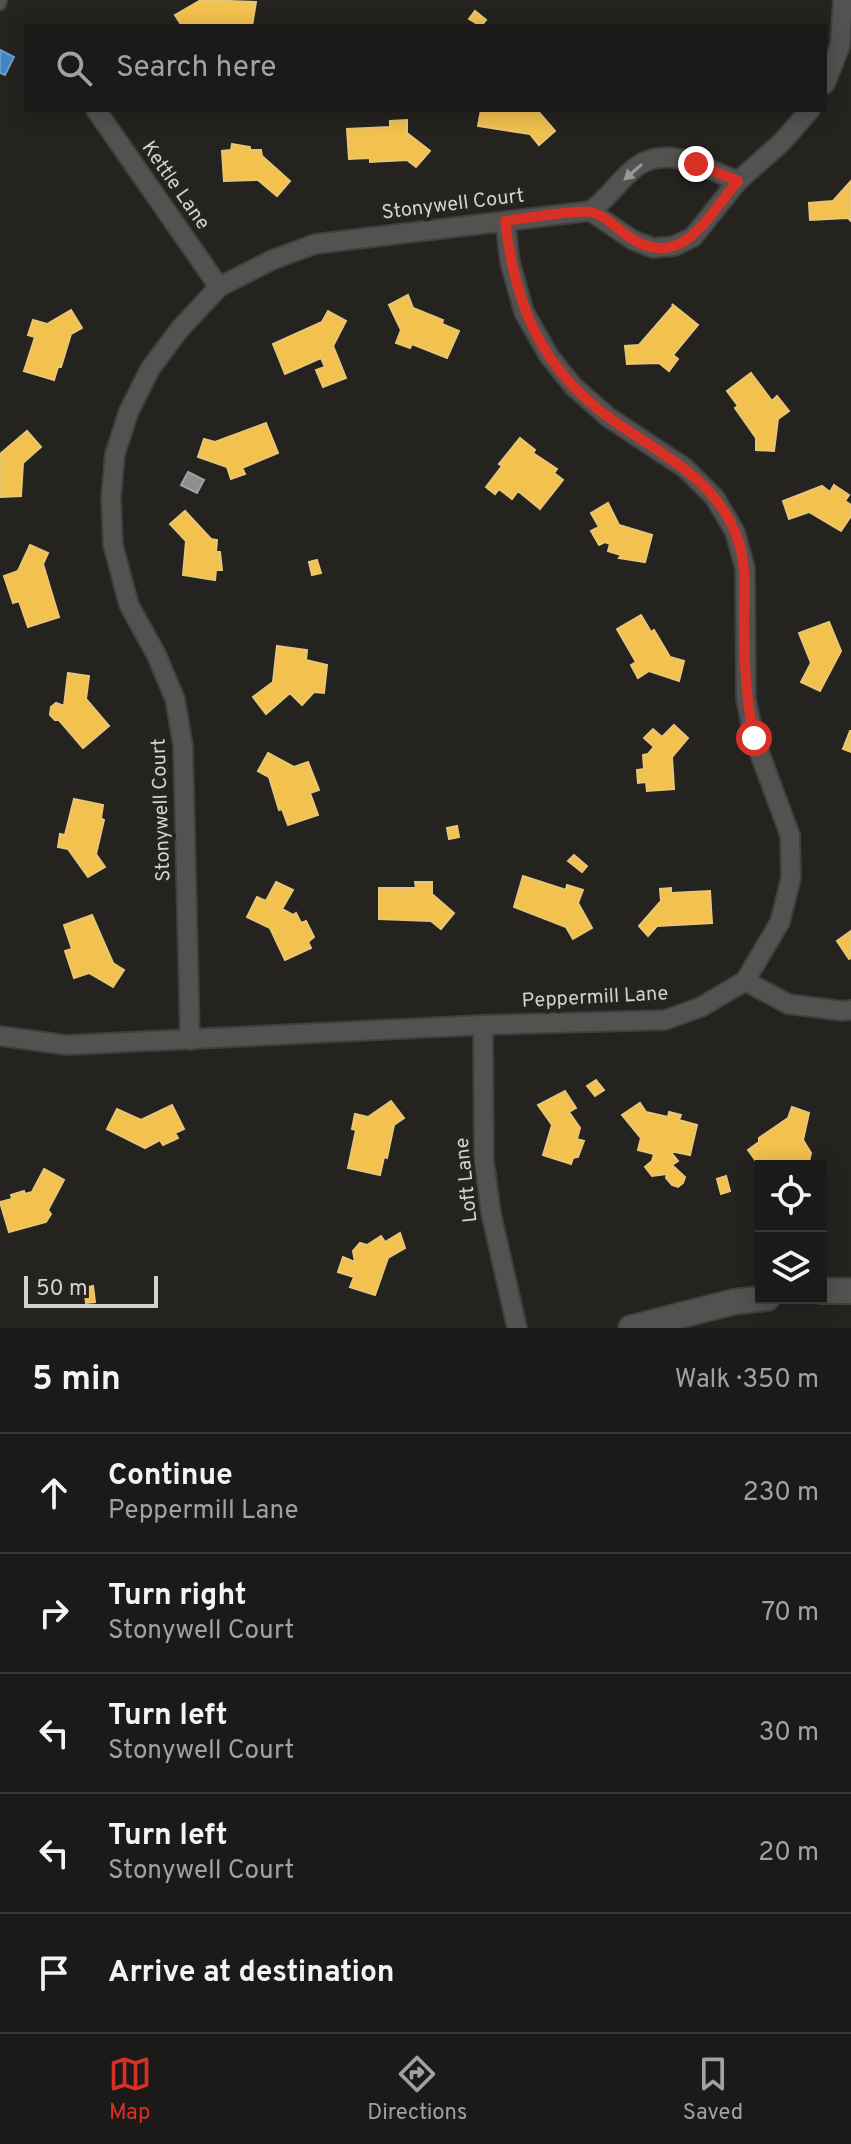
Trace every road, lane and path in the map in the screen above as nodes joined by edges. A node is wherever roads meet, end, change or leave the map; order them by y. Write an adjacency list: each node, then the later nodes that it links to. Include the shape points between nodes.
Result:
1 (843, 0): 2 (street, via 840,46)
2 (827, 79)
3 (97, 112): 8 (street, Kettle Lane)
4 (808, 112): 5 (street)
5 (738, 181): 6 (street, one-way to 6, via 676,157 655,158 636,167); 6 (street, via 693,237 674,246 653,248 633,240)
6 (590, 211): 7 (street, Stonywell Court)
7 (505, 221): 8 (street, Stonywell Court, via 315,244); 9 (street, Peppermill Lane, via 524,312 549,356 608,417 685,468 715,498 735,532 745,568 746,699 754,738 790,835 791,878 780,922)
8 (219, 287): 13 (street, Stonywell Court, via 150,369 115,454 111,498 113,545 129,605 175,699 183,746)
9 (745, 981): 10 (street, via 788,1004); 11 (street, Peppermill Lane, via 701,1007 665,1020)
10 (851, 1010)
11 (483, 1025): 13 (street, Peppermill Lane); 17 (street, Loft Lane, via 484,1161)
12 (0, 1036): 13 (street, Peppermill Lane, via 66,1045)
13 (190, 1040)
14 (827, 1291): 15 (main road)
15 (851, 1291)
16 (755, 1299): 18 (main road)
17 (517, 1328)
18 (631, 1328)

